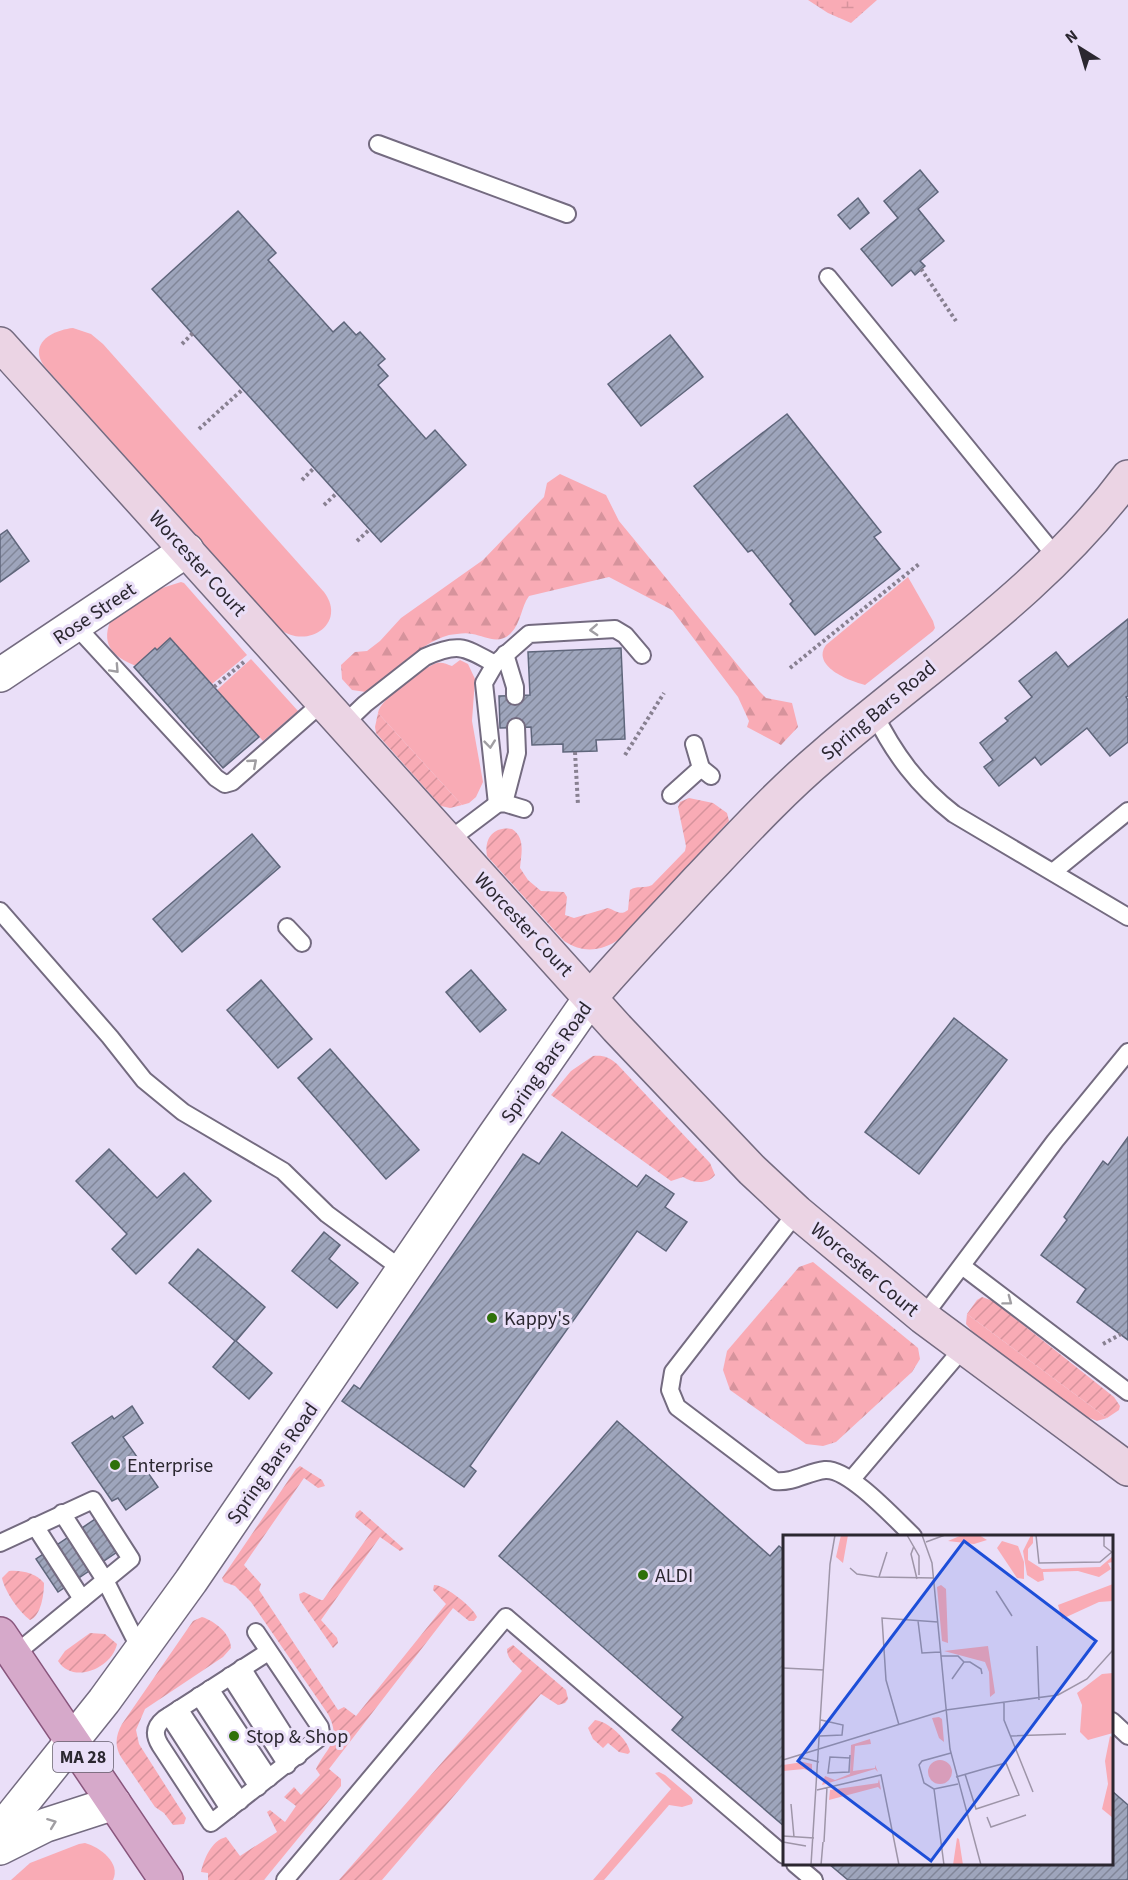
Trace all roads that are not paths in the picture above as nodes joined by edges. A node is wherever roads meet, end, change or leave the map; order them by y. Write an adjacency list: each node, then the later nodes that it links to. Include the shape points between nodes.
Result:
1 (378, 144): 2 (lane)
2 (567, 214)
3 (828, 277): 7 (lane)
4 (0, 345): 6 (street, Worcester Court)
5 (1128, 477): 7 (street, Spring Bars Road)
6 (187, 550): 8 (street, Rose Street); 14 (street, Worcester Court)
7 (1058, 559): 13 (street, Spring Bars Road)
8 (76, 626): 11 (street, Rose Street); 14 (lane, one-way to 14, via 225,784)
9 (642, 655): 10 (lane, one-way to 10, via 615,629 529,634)
10 (500, 659): 12 (lane, via 515,687); 14 (lane, via 465,648 447,648 425,657 374,697); 18 (lane, one-way to 18, via 484,683)
11 (0, 675)
12 (515, 696)
13 (874, 713): 22 (lane, via 903,764 934,799); 27 (street, Spring Bars Road, via 758,818)
14 (333, 714): 21 (street, Worcester Court)
15 (516, 727): 18 (lane, via 517,753)
16 (694, 744): 17 (lane, via 706,772)
17 (671, 795)
18 (500, 803): 19 (lane); 21 (lane)
19 (524, 809)
20 (1128, 811): 22 (lane)
21 (448, 841): 27 (street, Worcester Court)
22 (1053, 872): 24 (lane)
23 (0, 911): 31 (lane, via 144,1080 183,1112 283,1171 327,1214)
24 (1128, 917)
25 (287, 927): 26 (lane)
26 (302, 943)
27 (591, 997): 29 (street, Worcester Court, via 679,1094); 31 (street, Spring Bars Road)
28 (1128, 1052): 30 (lane, via 1055,1141)
29 (797, 1212): 32 (street, Worcester Court); 36 (lane, via 673,1372 670,1390 677,1407 775,1481 786,1482 825,1470)
30 (962, 1266): 32 (lane); 34 (lane, one-way to 34)
31 (403, 1270): 45 (street, Spring Bars Road)
32 (923, 1317): 33 (street, Worcester Court)
33 (964, 1347): 35 (street, Worcester Court); 36 (lane)
34 (1128, 1392)
35 (1128, 1469)
36 (852, 1479): 39 (lane)
37 (62, 1513): 38 (lane); 41 (lane); 41 (lane, via 93,1500 131,1559)
38 (35, 1526): 40 (lane); 42 (lane)
39 (912, 1535)
40 (0, 1543)
41 (105, 1580): 42 (lane); 45 (lane)
42 (82, 1599): 44 (lane)
43 (256, 1632): 46 (lane)
44 (7, 1645): 52 (main road, MA 28)
45 (141, 1651): 52 (street, Spring Bars Road)
46 (268, 1652): 47 (lane); 53 (lane, via 320,1727 318,1739)
47 (236, 1672): 48 (lane); 53 (lane)
48 (205, 1693): 49 (lane); 54 (lane)
49 (174, 1713): 56 (lane); 56 (lane, via 156,1728 160,1745 211,1823)
50 (1113, 1721): 51 (lane)
51 (1128, 1736)
52 (71, 1741): 55 (main road, MA 28); 57 (street, Spring Bars Road)
53 (292, 1760): 54 (lane)
54 (263, 1783): 56 (lane)
55 (114, 1803): 58 (street, one-way to 55, via 46,1825); 61 (main road, MA 28)
56 (234, 1805)
57 (0, 1831)
58 (0, 1848)
59 (783, 1854): 62 (lane, via 506,1617)
60 (797, 1865): 63 (lane)
61 (162, 1879)
62 (285, 1880)
63 (814, 1880)

